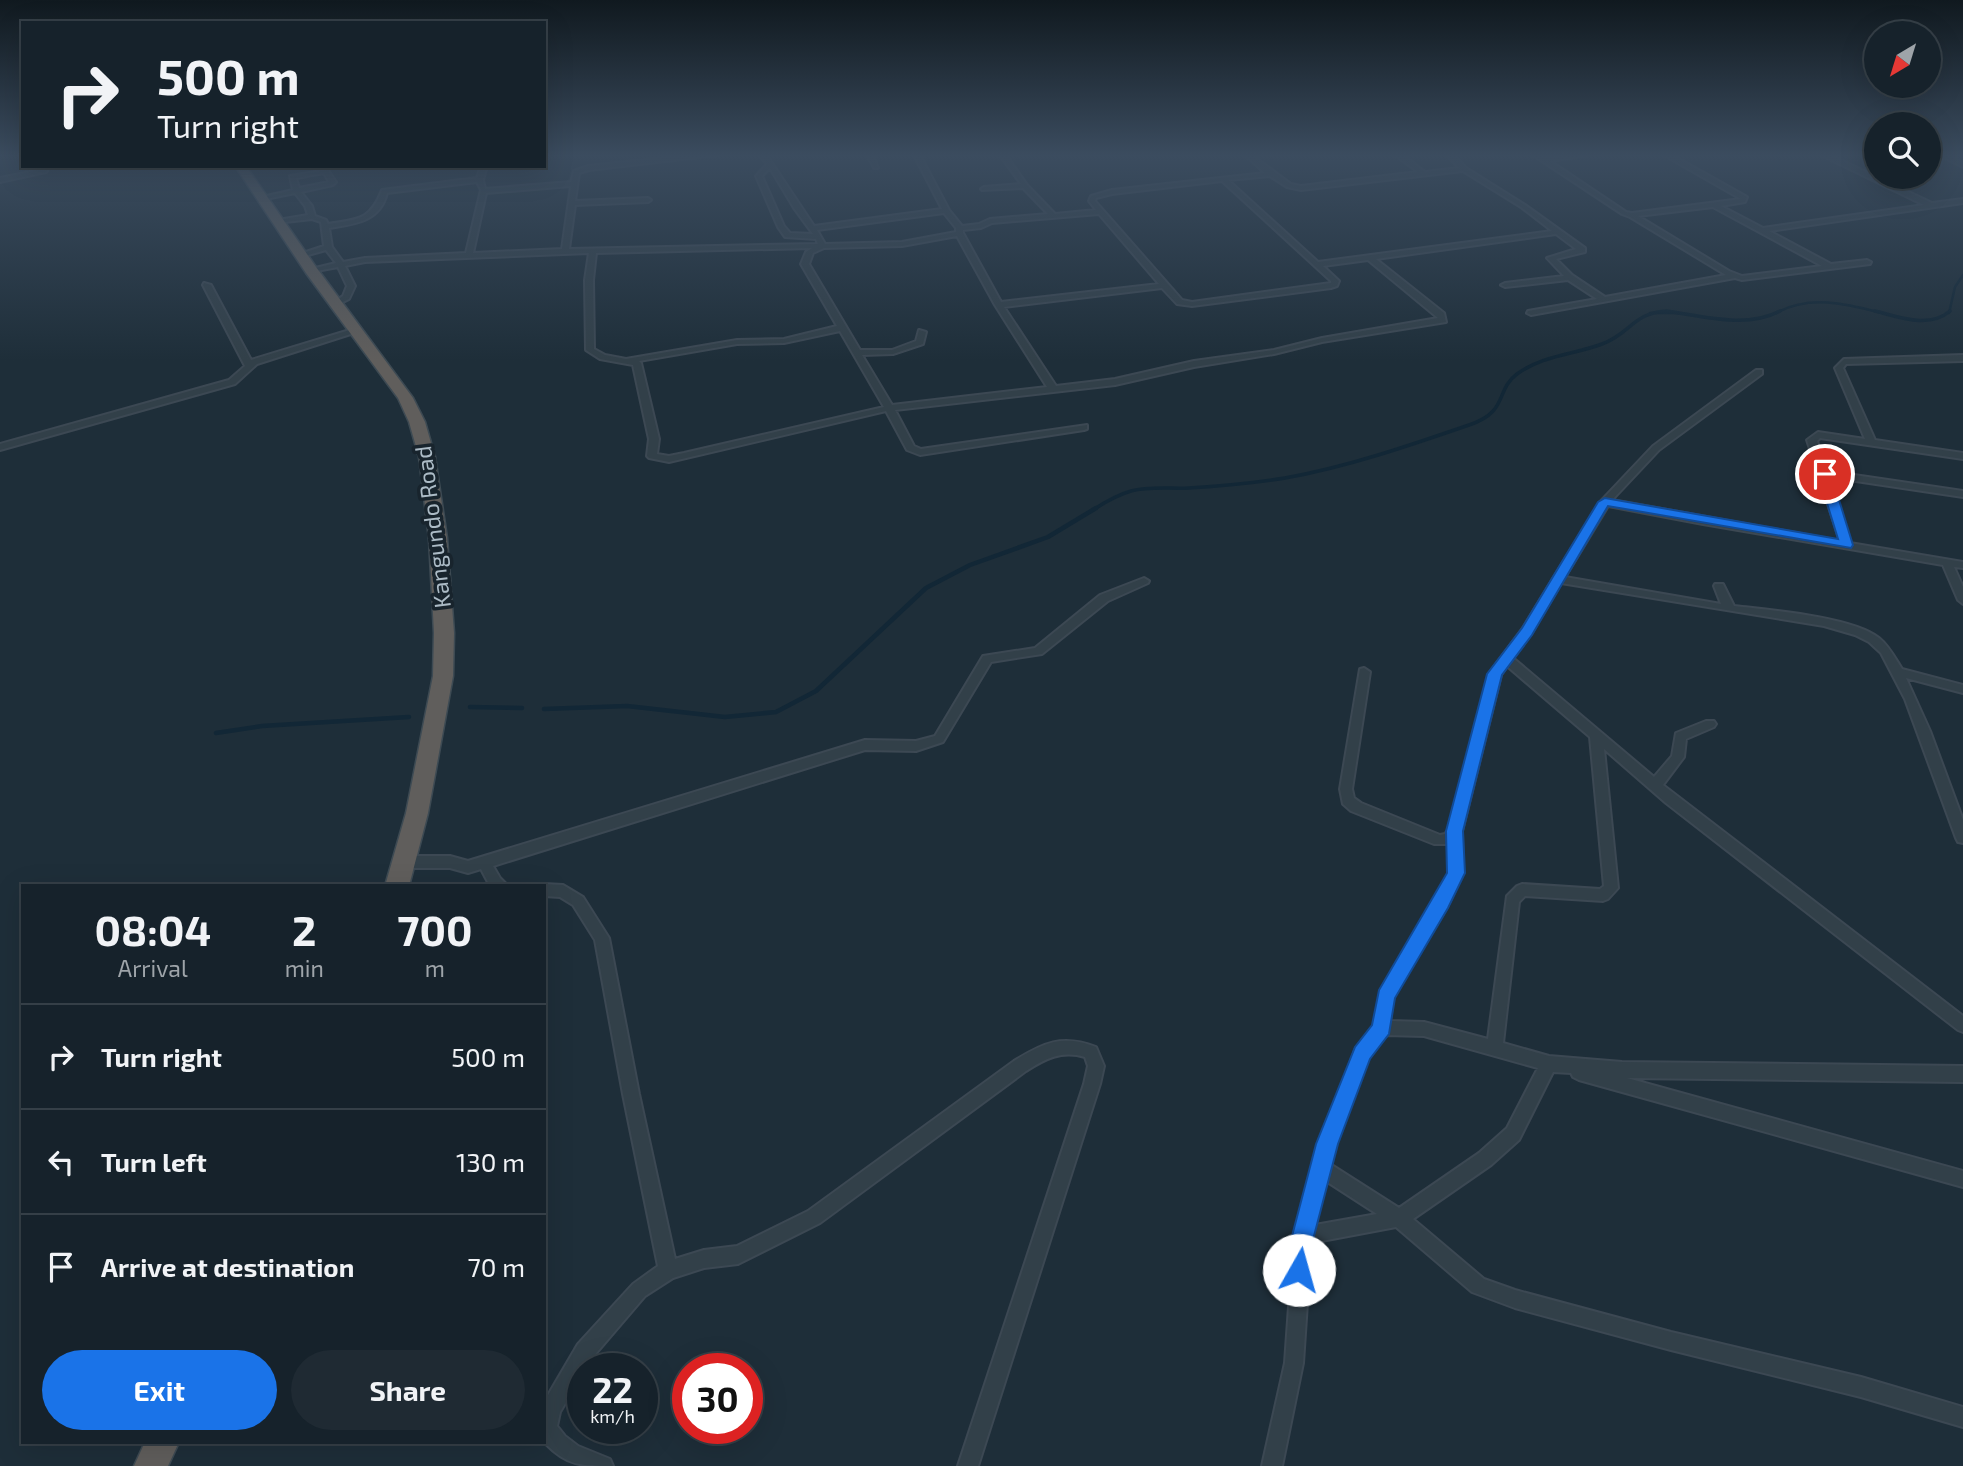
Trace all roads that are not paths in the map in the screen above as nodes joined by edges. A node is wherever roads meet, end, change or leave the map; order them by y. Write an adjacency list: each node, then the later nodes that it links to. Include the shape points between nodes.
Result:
1 (279, 223): 28 (highway, Kangundo Road)
2 (342, 223): 16 (street)
3 (476, 223): 29 (street)
4 (570, 223): 26 (street)
5 (779, 223): 21 (street)
6 (810, 223): 17 (street)
7 (852, 223): 17 (street)
8 (955, 223): 18 (street)
9 (989, 223): 18 (street)
10 (1109, 223): 41 (street)
11 (1273, 223): 34 (street)
12 (1545, 223): 20 (street)
13 (1646, 223): 38 (street)
14 (1750, 223): 19 (street)
15 (1806, 223): 19 (street)
16 (325, 226): 24 (street)
17 (814, 228): 22 (street)
18 (960, 230): 23 (street, via 877,249); 44 (street)
19 (1762, 230): 35 (street)
20 (1558, 232): 30 (street); 37 (street, via 1582,250 1550,258)
21 (788, 235): 22 (street); 25 (street)
22 (819, 237): 23 (street)
23 (823, 246): 25 (street); 33 (street, via 810,252)
24 (328, 247): 28 (street); 32 (street)
25 (795, 248): 27 (street); 33 (street)
26 (565, 251): 27 (street); 29 (street)
27 (593, 251): 51 (street, via 590,350 603,357)
28 (300, 255): 36 (highway, Kangundo Road)
29 (469, 256): 32 (street)
30 (1370, 258): 34 (street); 54 (street, via 1443,320 1115,382)
31 (1867, 262): 35 (street)
32 (340, 263): 36 (street); 43 (street, via 351,286 346,297)
33 (805, 264): 46 (street)
34 (1319, 264): 41 (street, via 1334,284 1192,304 1180,302)
35 (1830, 267): 38 (street)
36 (311, 270): 43 (highway, Kangundo Road)
37 (1569, 276): 40 (street); 42 (street)
38 (1735, 276): 42 (street)
39 (207, 285): 52 (street)
40 (1505, 285)
41 (1164, 286): 44 (street)
42 (1603, 299): 45 (street)
43 (335, 303): 47 (highway, Kangundo Road)
44 (999, 305): 54 (street)
45 (1531, 313)
46 (841, 328): 49 (street); 51 (street, via 784,341 737,342)
47 (356, 331): 52 (street); 80 (highway, Kangundo Road, via 417,422 427,457 438,538 443,677)
48 (922, 332): 49 (street, via 920,342 907,349)
49 (858, 353): 55 (street)
50 (1963, 358): 57 (street, via 1844,362 1839,368)
51 (629, 360): 55 (street, via 636,363 654,439 652,456 669,459)
52 (249, 365): 58 (street, via 232,382)
53 (1759, 372): 62 (street, via 1656,448)
54 (1053, 389): 55 (street)
55 (889, 408): 56 (street, via 910,448 920,452)
56 (1084, 427)
57 (1871, 443): 59 (street); 60 (street, via 1818,435 1812,440)
58 (0, 447)
59 (1963, 456)
60 (1825, 474): 61 (street); 63 (street)
61 (1963, 494)
62 (1605, 502): 63 (street); 66 (street)
63 (1846, 545): 64 (street)
64 (1947, 562): 65 (street); 69 (street)
65 (1963, 565)
66 (1558, 579): 70 (street); 71 (street)
67 (1144, 581): 81 (street, via 1104,598 1038,650 987,659 939,739 916,746 865,745)
68 (1719, 586): 70 (street)
69 (1963, 600)
70 (1731, 608): 73 (street, via 1866,635 1884,646)
71 (1506, 659): 76 (street); 78 (street, via 1494,674)
72 (1364, 672): 78 (street, via 1348,800 1439,840 1449,839)
73 (1898, 672): 74 (street); 79 (street)
74 (1963, 689)
75 (1710, 724): 77 (street, via 1680,736 1678,757)
76 (1596, 735): 77 (street); 87 (street, via 1611,888 1603,895 1522,890 1512,900)
77 (1655, 785): 85 (street)
78 (1455, 831): 86 (street, via 1456,873 1386,996)
79 (1963, 838)
80 (405, 862): 81 (street, via 450,862 468,867); 82 (highway, Kangundo Road)
81 (484, 863): 83 (street)
82 (398, 884)
83 (498, 884)
84 (546, 890): 94 (street, via 563,891 578,901 602,938)
85 (1963, 1025)
86 (1382, 1028): 87 (street, via 1424,1029); 90 (street, via 1362,1054)
87 (1495, 1049): 88 (street)
88 (1549, 1063): 89 (street, via 1622,1070); 91 (street); 92 (street, via 1513,1134 1485,1160)
89 (1963, 1074)
90 (1321, 1168): 92 (street); 93 (street)
91 (1963, 1179)
92 (1399, 1218): 93 (street); 95 (street, via 1478,1286)
93 (1303, 1236): 100 (street, via 1294,1363)
94 (667, 1270): 98 (street, via 639,1290 585,1351 551,1409 547,1428 552,1438 565,1451); 99 (street, via 738,1255 814,1217 1042,1052 1074,1045 1090,1052 1096,1066 1092,1084)
95 (1963, 1417)
96 (161, 1444): 97 (highway)
97 (151, 1466)
98 (603, 1466)
99 (968, 1466)
100 (1272, 1466)

